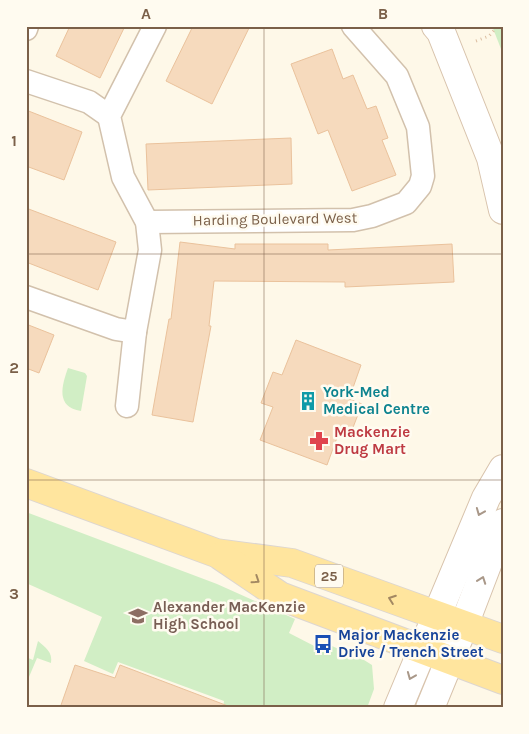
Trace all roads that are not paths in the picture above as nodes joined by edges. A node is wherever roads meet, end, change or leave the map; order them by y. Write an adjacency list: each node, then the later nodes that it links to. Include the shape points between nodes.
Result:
1 (154, 26): 5 (street)
2 (352, 26): 7 (street, Harding Boulevard West, via 397,76 418,127 423,176 420,186 406,203 353,220)
3 (436, 26): 6 (street, via 491,158)
4 (26, 81): 5 (street, via 89,102)
5 (110, 116): 7 (street, via 123,177)
6 (503, 210)
7 (147, 222): 9 (street, via 150,250)
8 (26, 297): 9 (street, via 116,329)
9 (135, 332): 10 (street)
10 (127, 406)
11 (503, 469): 15 (street, one-way to 15, via 486,498)
12 (26, 483): 14 (main road, 25)
13 (503, 523): 16 (street, one-way to 13)
14 (216, 553): 15 (main road, 25, one-way to 14, via 292,563); 18 (main road, 25, one-way to 18, via 280,596)
15 (438, 616): 16 (main road, 25); 18 (street)
16 (464, 626): 17 (main road, 25); 19 (street)
17 (503, 640)
18 (421, 649): 19 (main road, 25); 21 (street, one-way to 21)
19 (450, 660): 20 (main road, 25); 22 (street)
20 (503, 680)
21 (398, 708)
22 (430, 708)

